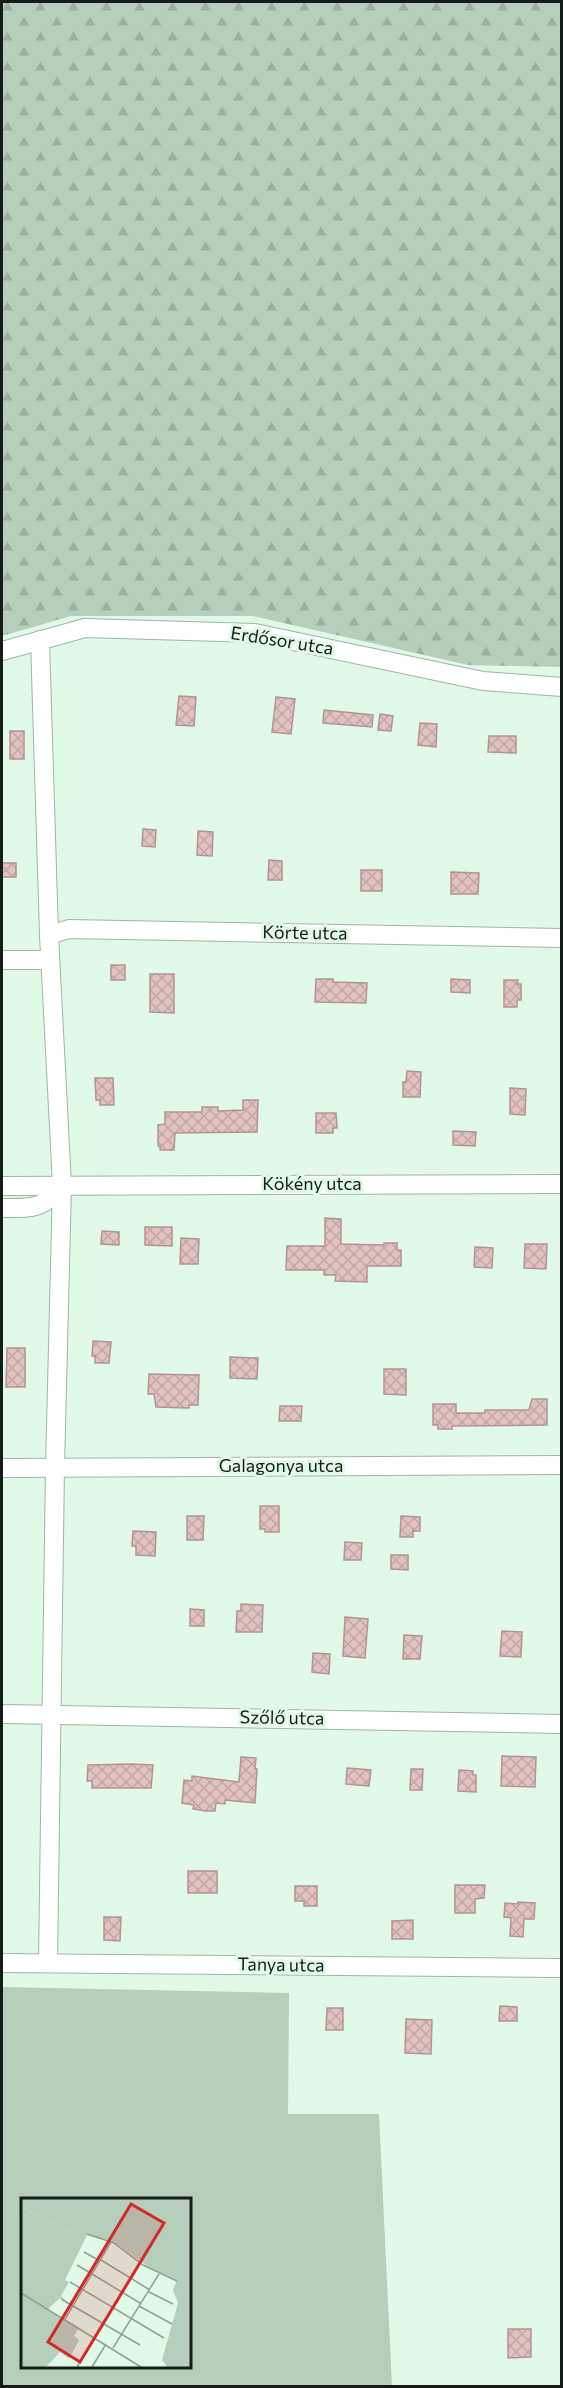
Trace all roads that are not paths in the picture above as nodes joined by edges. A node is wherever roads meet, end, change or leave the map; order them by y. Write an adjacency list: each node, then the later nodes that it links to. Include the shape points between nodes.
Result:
1 (40, 640): 2 (street, Erdősor utca); 3 (street, Erdősor utca, via 85,628 255,633 483,681); 4 (street)
2 (2, 651)
3 (561, 687)
4 (49, 935): 5 (street, Körte utca, via 69,930); 7 (street)
5 (561, 938)
6 (2, 960): 7 (street)
7 (50, 960): 9 (street)
8 (561, 1184): 9 (street, Kökény utca)
9 (62, 1185): 10 (street, Kökény utca); 11 (street, via 42,1206); 13 (street)
10 (2, 1186)
11 (2, 1208)
12 (561, 1465): 13 (street, Galagonya utca)
13 (54, 1467): 14 (street, Galagonya utca); 15 (street)
14 (2, 1468)
15 (52, 1713): 16 (street, Szőlő utca); 17 (street, Szőlő utca); 18 (street)
16 (2, 1714)
17 (561, 1724)
18 (48, 1962): 19 (street, Tanya utca); 20 (street, Tanya utca)
19 (2, 1963)
20 (561, 1968)

